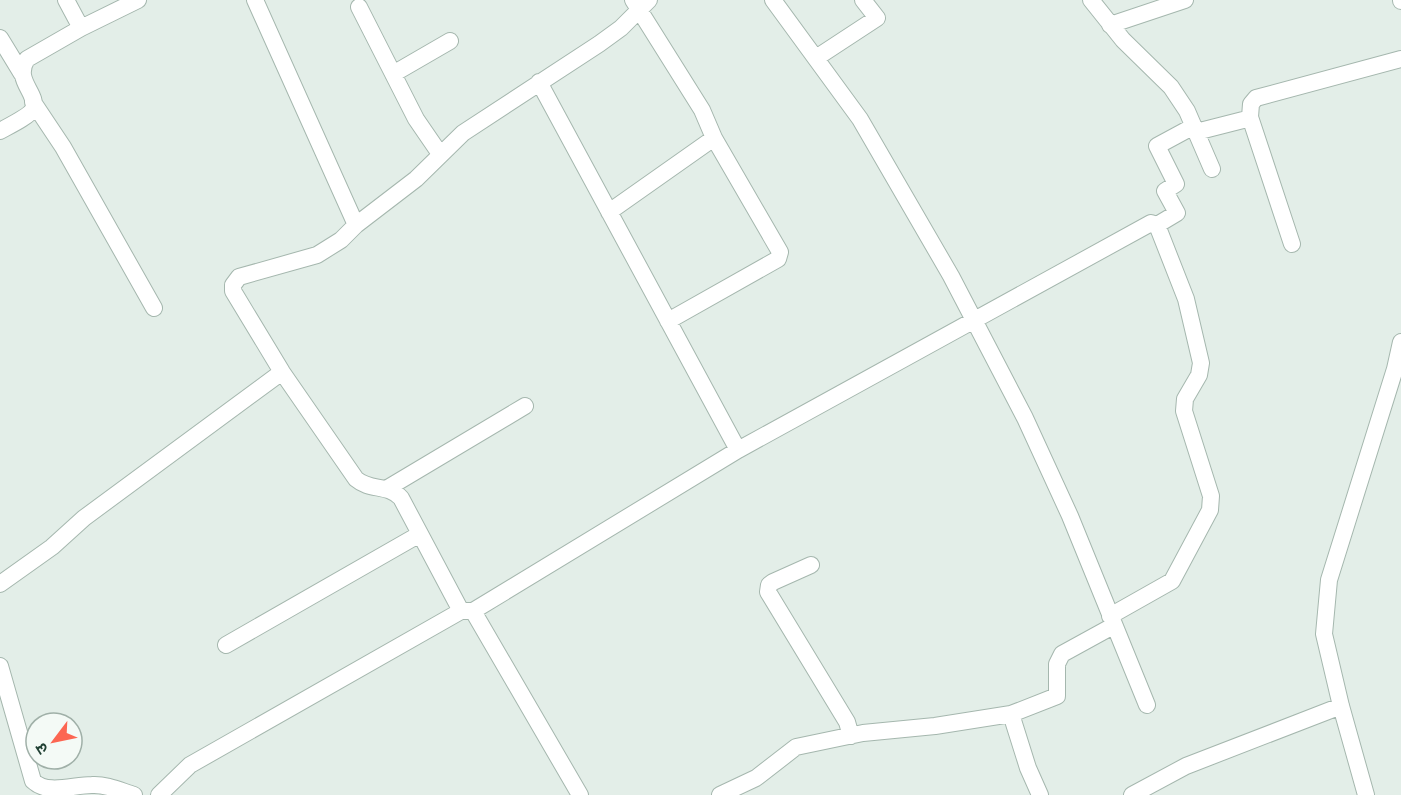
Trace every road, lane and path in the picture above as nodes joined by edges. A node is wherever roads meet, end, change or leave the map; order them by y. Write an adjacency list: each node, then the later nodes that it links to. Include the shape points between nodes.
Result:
1 (66, 0): 11 (street)
2 (138, 0): 11 (street)
3 (255, 0): 27 (street)
4 (773, 0): 14 (street)
5 (863, 0): 14 (street, via 877,18)
6 (1091, 0): 10 (street)
7 (1185, 0): 10 (street)
8 (641, 3): 18 (street, via 621,28); 23 (street)
9 (358, 7): 17 (street)
10 (1110, 25): 21 (street, via 1171,87)
11 (81, 28): 16 (street, via 27,58)
12 (0, 38): 16 (street)
13 (450, 41): 17 (street)
14 (816, 58): 31 (street, via 860,119)
15 (1401, 58): 20 (street, via 1256,98)
16 (22, 74): 19 (street)
17 (393, 74): 24 (street, via 422,130)
18 (539, 82): 24 (street, via 463,133); 26 (street)
19 (33, 102): 22 (street, via 29,114); 30 (street, via 63,147)
20 (1250, 117): 21 (street); 29 (street)
21 (1195, 129): 25 (street); 28 (street, via 1157,146 1176,184 1165,191 1177,213)
22 (0, 131)
23 (714, 138): 26 (street); 32 (street, via 780,256)
24 (440, 154): 27 (street, via 416,179)
25 (1212, 169)
26 (609, 212): 32 (street)
27 (356, 225): 34 (street, via 317,255 244,275 232,285)
28 (1157, 225): 31 (street, via 1151,223); 43 (street, via 1186,299 1201,363 1199,375 1185,399 1184,411 1212,504 1172,581)
29 (1292, 244)
30 (154, 308)
31 (974, 320): 37 (street); 43 (street, via 1030,428)
32 (668, 321): 37 (street)
33 (1401, 342): 35 (street)
34 (282, 372): 38 (street, via 356,479 367,487); 41 (street)
35 (1393, 397): 47 (street, via 1329,580 1324,634)
36 (525, 406): 38 (street)
37 (738, 450): 42 (street)
38 (386, 489): 39 (street, via 401,498)
39 (420, 534): 42 (street); 44 (street)
40 (811, 565): 49 (street, via 773,582 768,592 847,722)
41 (0, 584)
42 (467, 611): 51 (street, via 190,765); 52 (street)
43 (1112, 621): 46 (street); 48 (street, via 1062,654 1057,664 1057,696)
44 (226, 645)
45 (0, 666): 50 (street, via 36,784 47,791 92,785)
46 (1147, 705)
47 (1341, 706): 55 (street, via 1186,766); 56 (street)
48 (1011, 714): 49 (street); 54 (street)
49 (851, 736): 53 (street, via 796,747 756,778)
50 (134, 795)
51 (159, 795)
52 (580, 795)
53 (720, 795)
54 (1040, 795)
55 (1132, 795)
56 (1366, 795)

